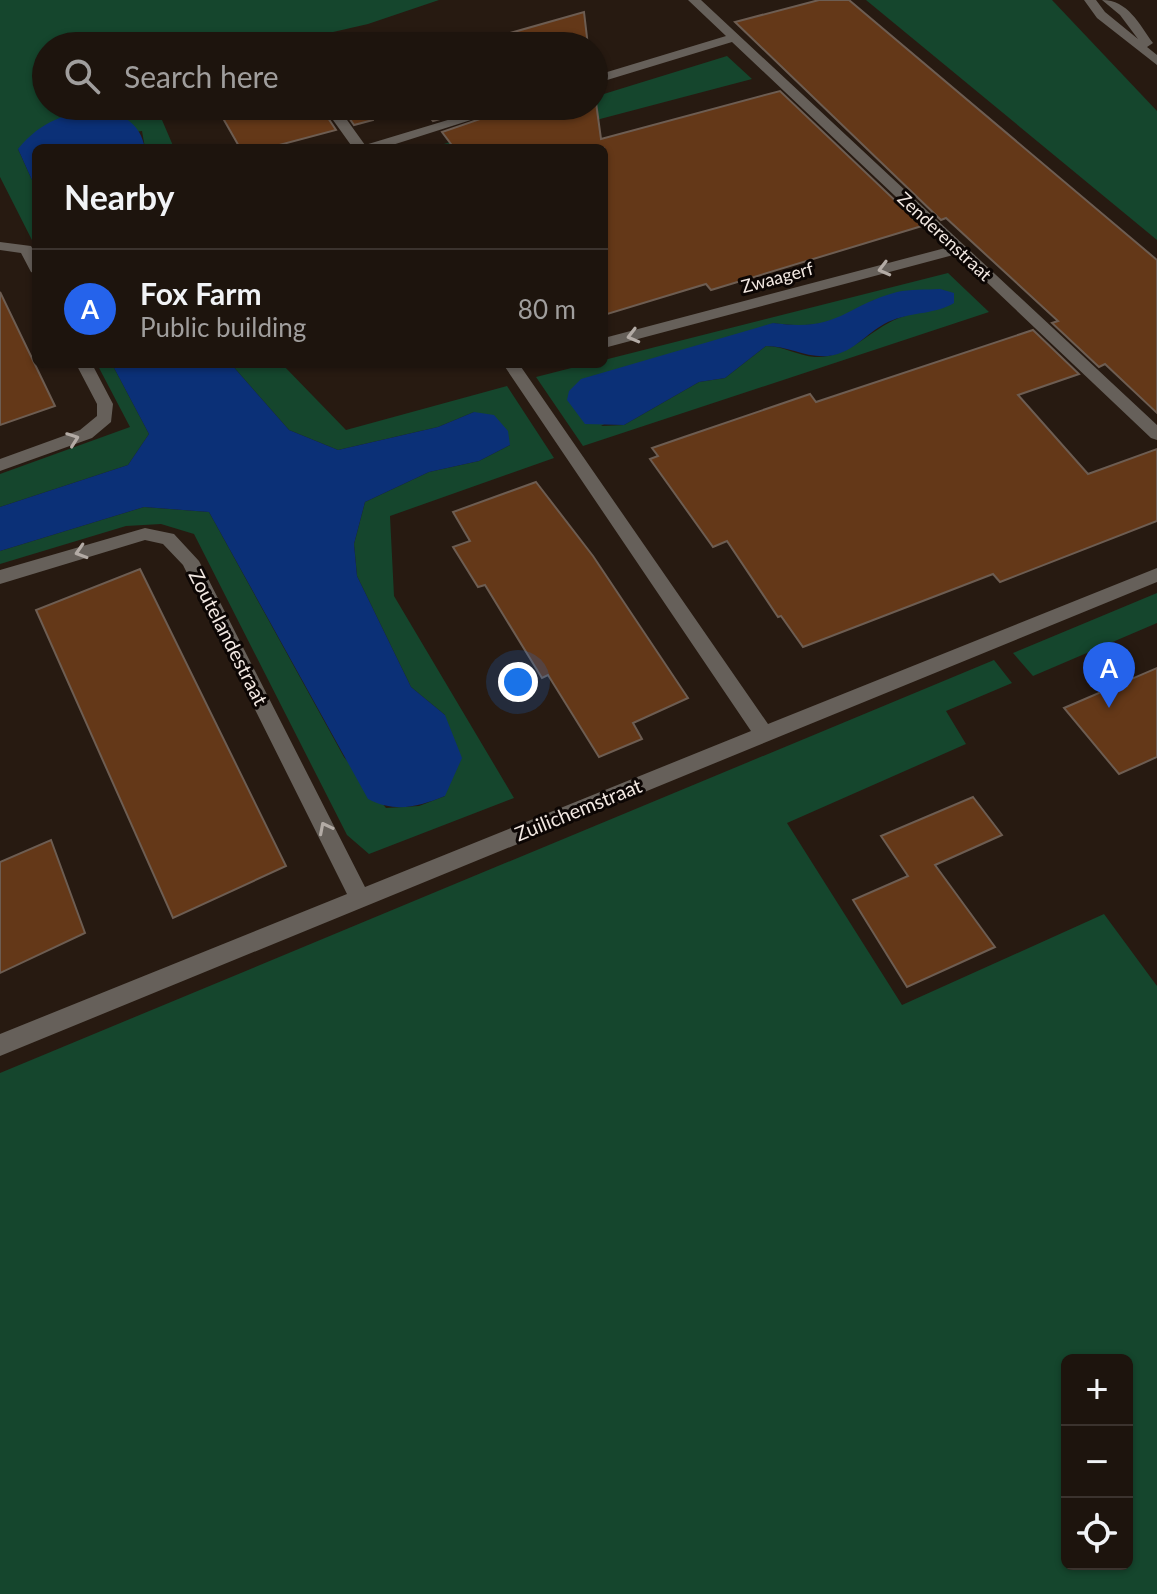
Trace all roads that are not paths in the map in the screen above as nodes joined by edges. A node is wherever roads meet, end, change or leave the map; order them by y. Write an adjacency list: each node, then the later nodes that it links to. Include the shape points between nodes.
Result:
1 (694, 0): 4 (street, Zenderenstraat)
2 (1090, 0): 5 (street, via 1101,15)
3 (1108, 0): 5 (street, via 1124,12)
4 (733, 38): 6 (street); 12 (street, Zenderenstraat)
5 (1157, 58)
6 (608, 76)
7 (340, 120): 9 (street)
8 (462, 120): 10 (street)
9 (357, 144)
10 (382, 144)
11 (0, 246): 13 (street, via 26,249)
12 (960, 249): 14 (street, Zwaagerf, one-way to 14); 17 (street, Zenderenstraat)
13 (32, 261)
14 (608, 342)
15 (86, 368): 18 (street, one-way to 15, via 86,434 105,418 105,404)
16 (519, 368): 21 (street)
17 (1157, 434)
18 (0, 465)
19 (1157, 575): 21 (street, Zuilichemstraat)
20 (0, 577): 22 (street, Zoutelandestraat, one-way to 20, via 190,561 168,539 145,534)
21 (764, 734): 22 (street, Zuilichemstraat)
22 (360, 898): 23 (street, Zuilichemstraat)
23 (0, 1045)

